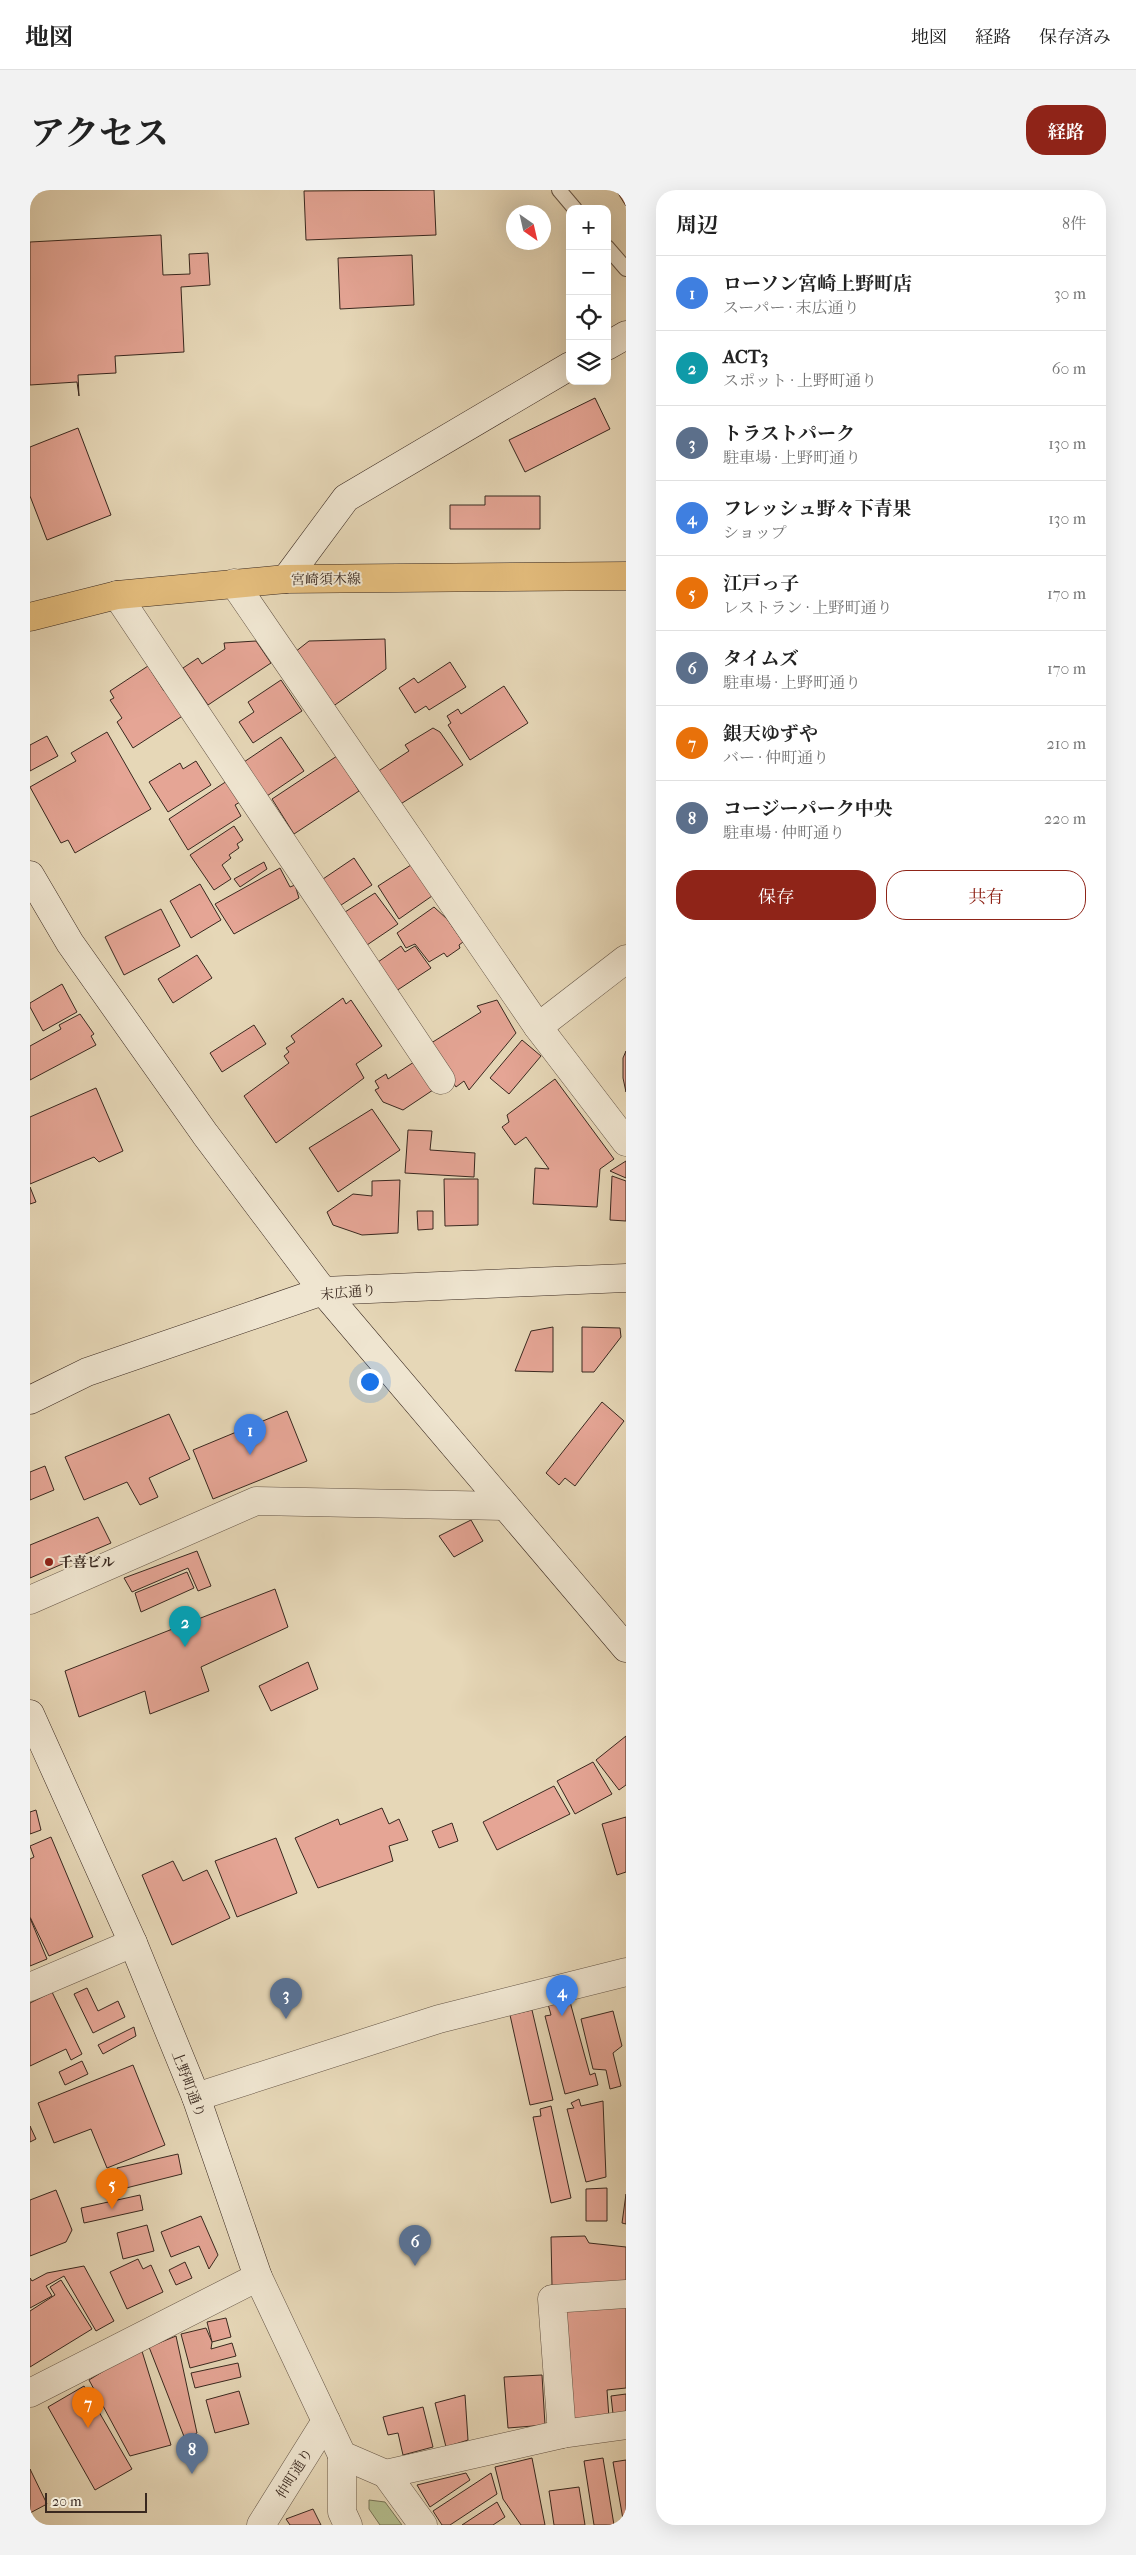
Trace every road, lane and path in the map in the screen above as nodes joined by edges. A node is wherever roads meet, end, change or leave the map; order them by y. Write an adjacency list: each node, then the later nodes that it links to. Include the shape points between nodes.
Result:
1 (559, 190): 2 (lane)
2 (572, 205)
3 (610, 250): 4 (lane)
4 (626, 269)
5 (626, 335): 6 (street)
6 (611, 344)
7 (566, 368): 9 (street, via 346,498)
8 (626, 576): 9 (main road, 宮崎須木線)
9 (286, 580): 10 (main road, 宮崎須木線)
10 (234, 583): 11 (main road, 宮崎須木線); 15 (street)
11 (117, 595): 12 (main road, 宮崎須木線); 16 (street)
12 (30, 617)
13 (30, 875): 19 (street, via 70,943 205,1134)
14 (626, 959): 15 (street)
15 (538, 1027): 17 (street)
16 (441, 1080)
17 (626, 1142)
18 (626, 1278): 19 (street, 末広通り)
19 (323, 1291): 20 (street, 末広通り, via 87,1372); 21 (street)
20 (30, 1400)
21 (504, 1506): 22 (street, via 256,1501); 23 (street)
22 (30, 1600)
23 (624, 1643)
24 (30, 1714): 25 (street, 上野町通り)
25 (133, 1943): 27 (street); 28 (street, 上野町通り)
26 (626, 1972): 28 (street, via 439,2018)
27 (30, 1987)
28 (196, 2098): 29 (street, 上野町通り)
29 (258, 2277): 31 (street); 32 (street, 上野町通り)
30 (626, 2294): 34 (street, via 552,2299)
31 (30, 2393)
32 (326, 2421): 35 (street, 上野町通り); 37 (street, 仲町通り)
33 (626, 2425): 34 (street)
34 (562, 2434): 36 (street)
35 (342, 2455): 36 (street); 38 (street, 上野町通り, via 342,2512)
36 (386, 2474): 39 (street)
37 (262, 2525)
38 (348, 2525)
39 (423, 2525)

